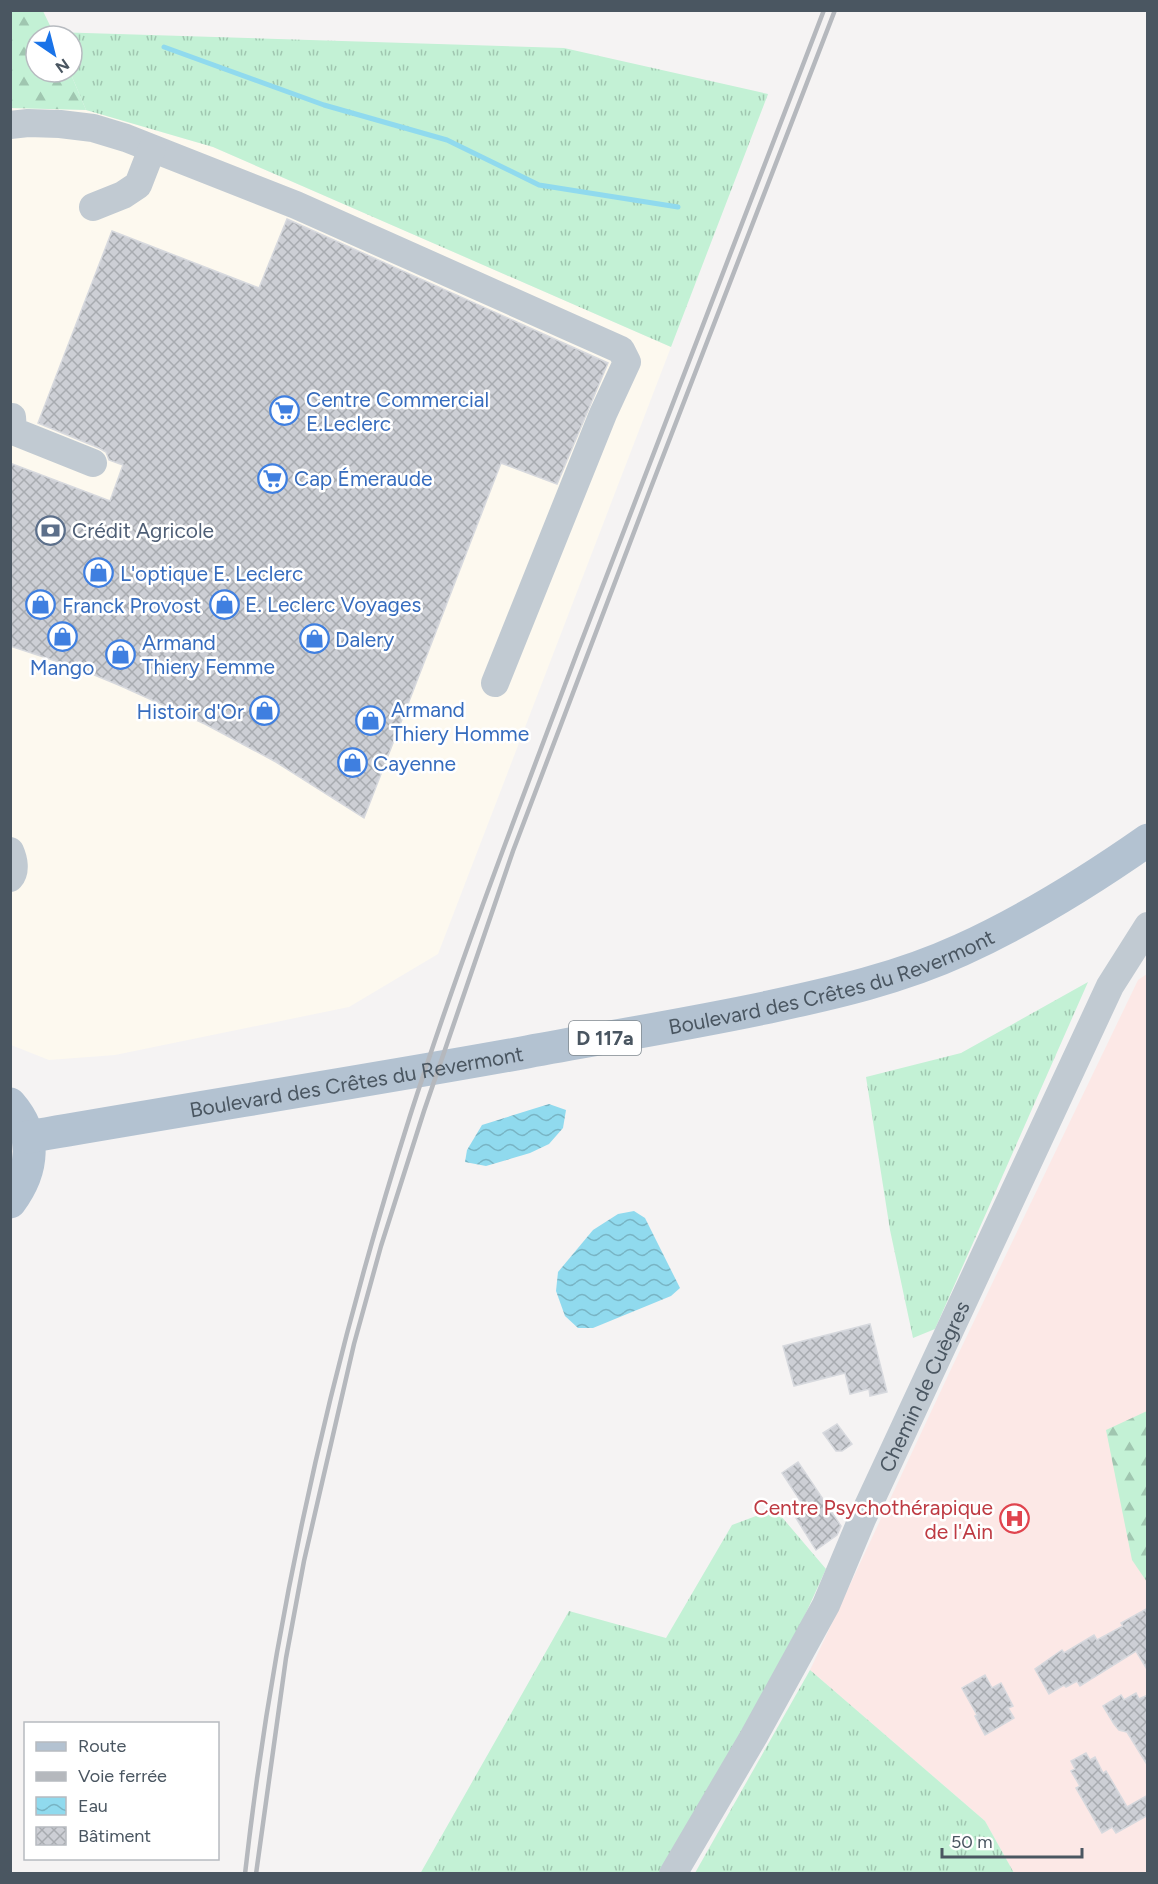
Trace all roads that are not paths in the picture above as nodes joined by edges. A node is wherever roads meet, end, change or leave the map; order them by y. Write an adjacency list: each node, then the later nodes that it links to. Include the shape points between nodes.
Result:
1 (10, 125): 2 (street, via 93,128)
2 (152, 149): 3 (street, via 138,185); 6 (street, via 296,205 621,350 627,362)
3 (93, 207)
4 (12, 417): 5 (street, via 14,431)
5 (93, 463)
6 (495, 683)
7 (1148, 840): 12 (main road, Boulevard des Crêtes du Revermont / D 117a, via 1033,914 959,951 835,993 473,1062)
8 (10, 851): 9 (street, via 14,866)
9 (10, 878)
10 (1148, 926): 14 (street, Chemin de Cuègres, via 1110,986 826,1605)
11 (10, 1104): 12 (main road, via 19,1114)
12 (28, 1137): 13 (main road, via 29,1162 21,1187)
13 (10, 1202)
14 (673, 1874)

